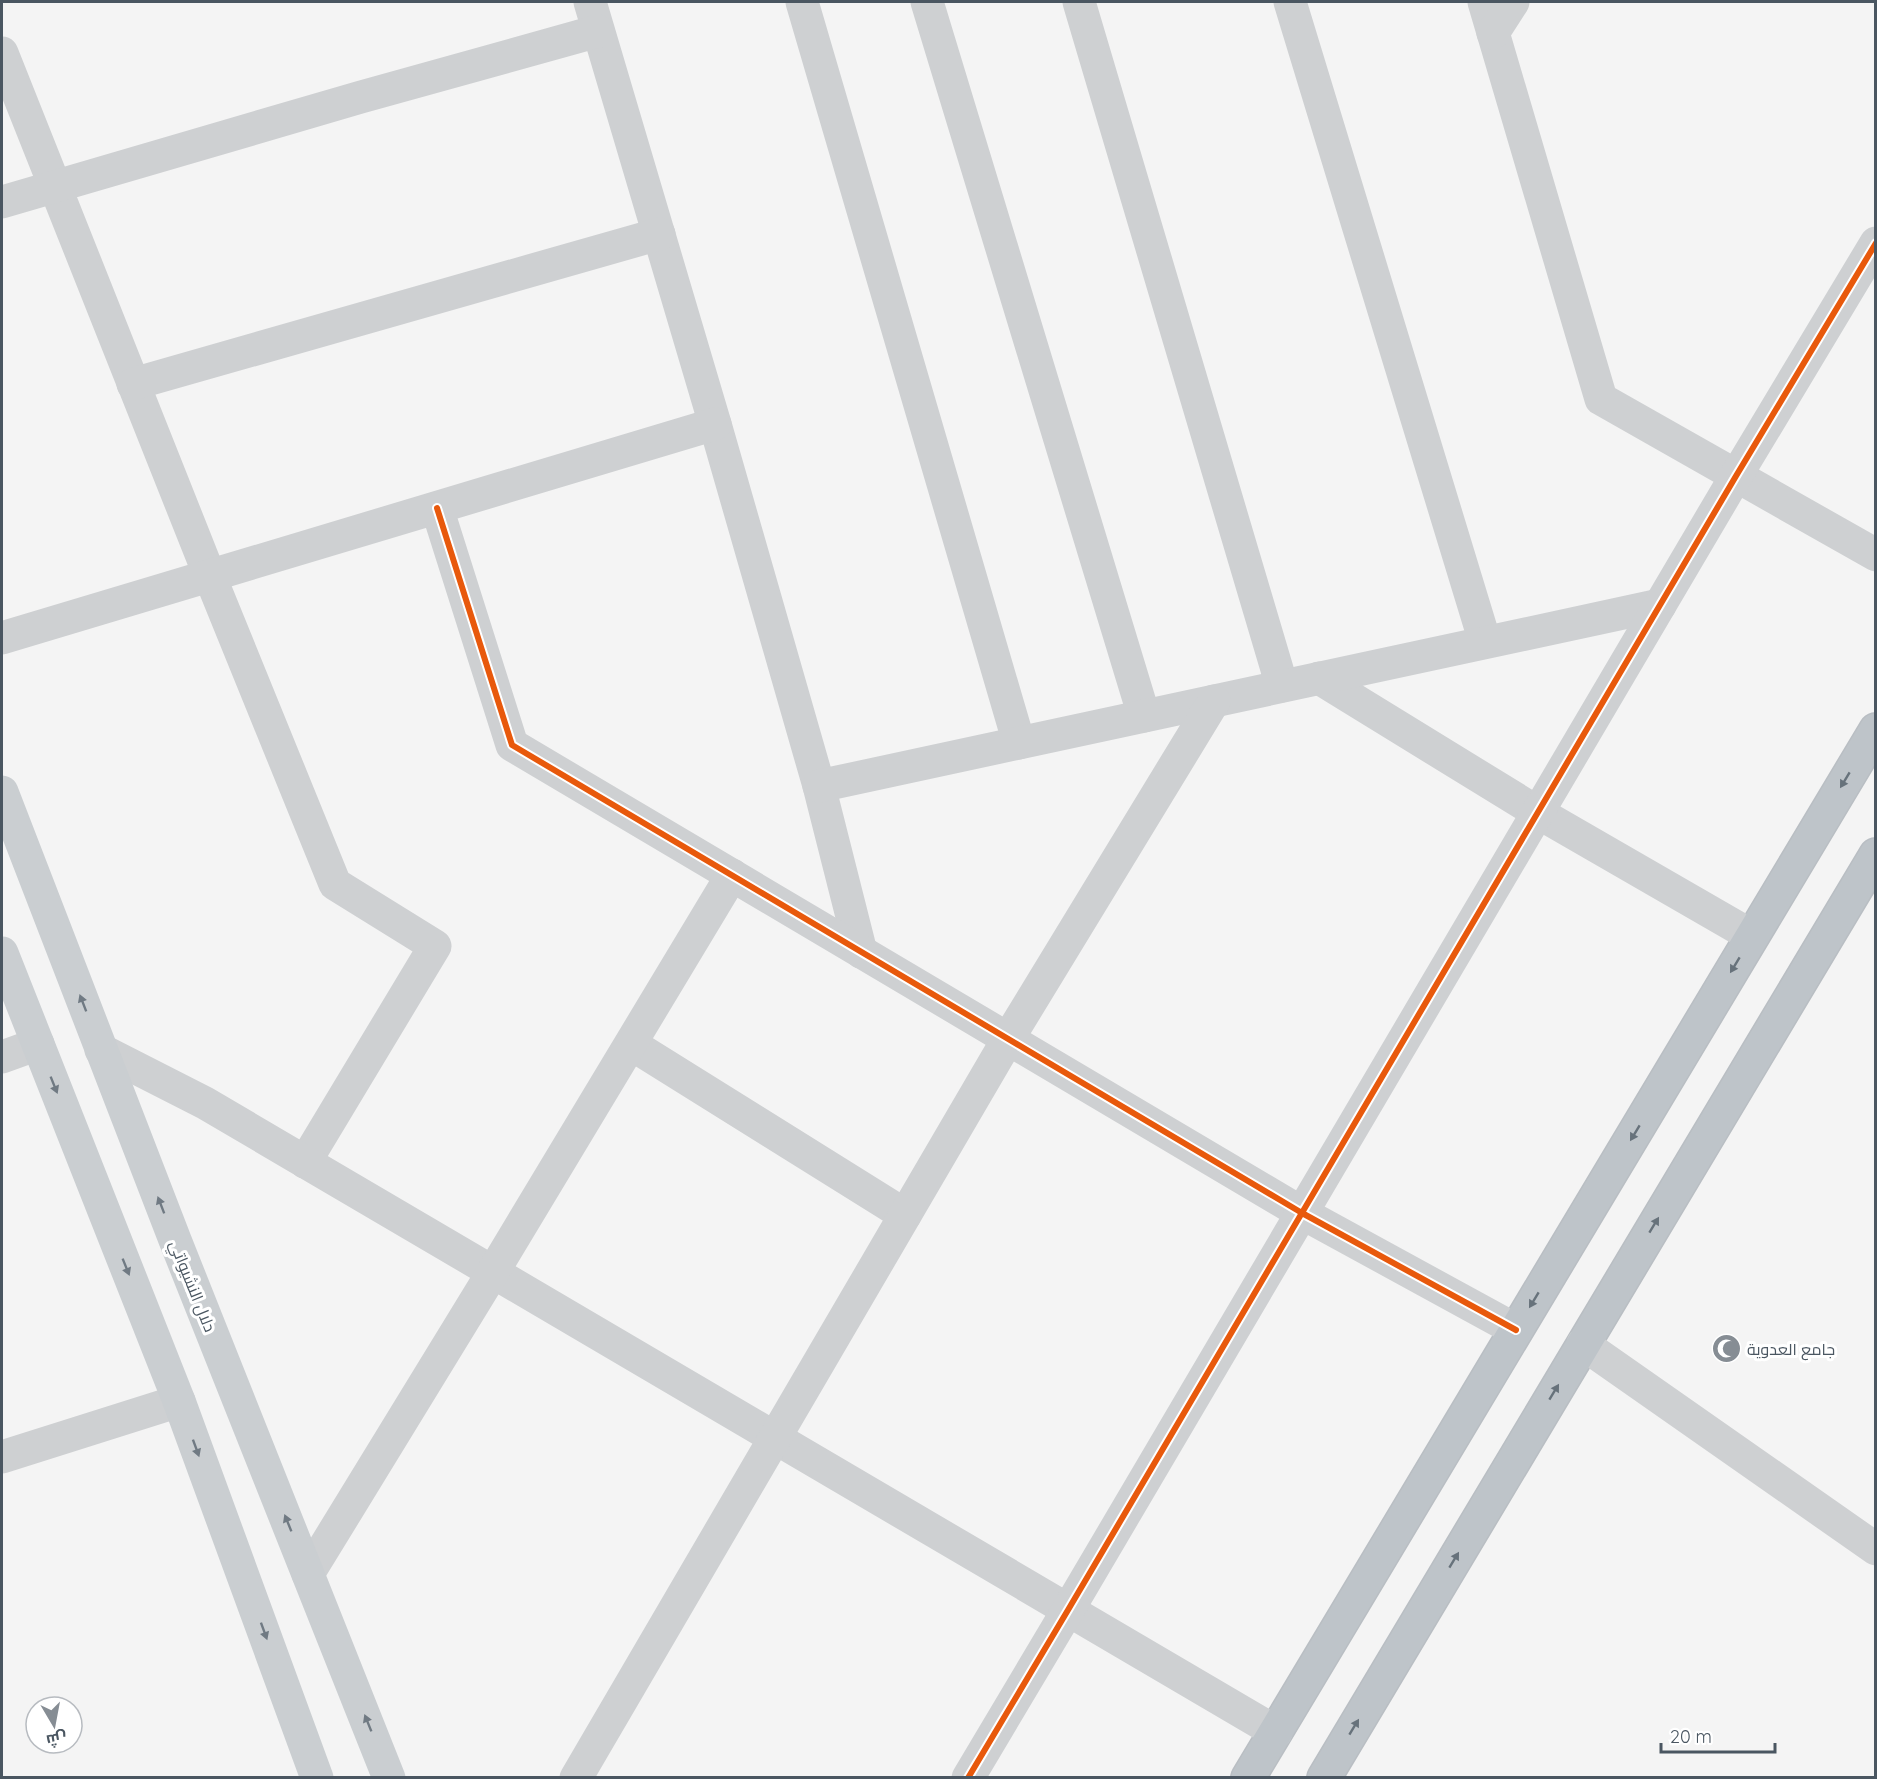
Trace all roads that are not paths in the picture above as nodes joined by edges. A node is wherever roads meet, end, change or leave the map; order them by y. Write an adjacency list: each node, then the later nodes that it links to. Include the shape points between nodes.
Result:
1 (802, 2): 28 (street)
2 (927, 2): 26 (street)
3 (1079, 2): 24 (street)
4 (1290, 2): 22 (street)
5 (1484, 2): 8 (street)
6 (1513, 2): 8 (street)
7 (594, 16): 10 (street, via 361,98); 12 (street)
8 (1493, 33): 16 (street, via 1601,399)
9 (2, 53): 10 (street)
10 (54, 187): 11 (street); 14 (street)
11 (2, 202)
12 (659, 234): 14 (street); 15 (street)
13 (1875, 243): 16 (street)
14 (133, 384): 19 (street)
15 (715, 424): 17 (street); 29 (street)
16 (1736, 476): 18 (street); 20 (street)
17 (437, 508): 19 (street); 33 (street, via 512,745)
18 (1875, 555)
19 (209, 574): 21 (street); 42 (street, via 335,884 435,946)
20 (1660, 604): 22 (street); 31 (street)
21 (2, 638)
22 (1485, 642): 23 (street)
23 (1319, 678): 24 (street); 31 (street)
24 (1282, 686): 25 (street)
25 (1214, 700): 26 (street); 37 (street)
26 (1144, 716): 28 (street)
27 (1875, 730): 34 (highway, one-way to 34)
28 (1019, 743): 29 (street)
29 (819, 786): 35 (street)
30 (2, 792): 40 (main road, دلال النشيواتي, one-way to 30)
31 (1538, 812): 34 (street); 43 (street)
32 (1875, 855): 47 (highway, one-way to 32)
33 (732, 875): 35 (street); 39 (street)
34 (1752, 936): 46 (highway, one-way to 46)
35 (861, 952): 37 (street)
36 (2, 953): 38 (main road)
37 (1008, 1039): 43 (street); 44 (street)
38 (38, 1044): 41 (street); 48 (main road, one-way to 48)
39 (631, 1044): 44 (street); 45 (street)
40 (101, 1050): 42 (street, via 205,1103); 52 (main road, دلال النشيواتي, one-way to 40)
41 (2, 1057)
42 (305, 1162): 45 (street)
43 (1302, 1213): 46 (street); 53 (street)
44 (905, 1215): 49 (street)
45 (493, 1272): 49 (street); 52 (street)
46 (1516, 1330): 54 (highway)
47 (1583, 1344): 51 (street); 60 (highway, one-way to 47)
48 (179, 1401): 50 (street); 55 (main road, one-way to 55)
49 (775, 1438): 53 (street); 57 (street)
50 (2, 1457)
51 (1875, 1549)
52 (308, 1574): 56 (main road, دلال النشيواتي, one-way to 52)
53 (1068, 1610): 54 (street); 58 (street)
54 (1276, 1732): 59 (highway)
55 (317, 1778)
56 (389, 1778)
57 (576, 1778)
58 (968, 1778)
59 (1248, 1778)
60 (1324, 1778)

